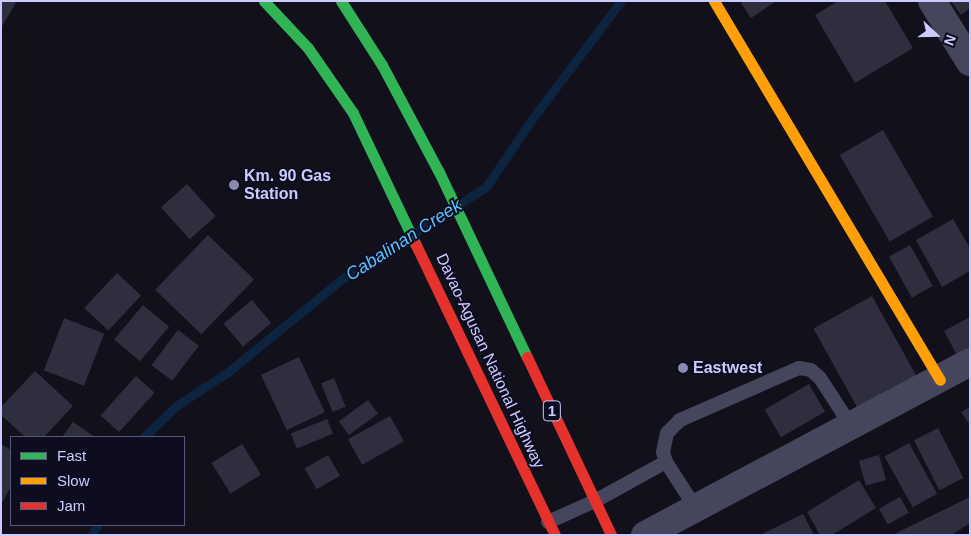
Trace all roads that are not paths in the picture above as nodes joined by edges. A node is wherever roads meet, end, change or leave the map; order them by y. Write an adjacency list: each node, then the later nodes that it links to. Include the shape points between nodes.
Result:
1 (264, 1): 12 (main road, Davao-Agusan National Highway, via 308,48 353,113)
2 (341, 1): 10 (main road, Davao-Agusan National Highway / 1, via 382,65 439,172)
3 (714, 1): 7 (main road)
4 (932, 1): 5 (street)
5 (970, 62)
6 (970, 362): 7 (street)
7 (940, 380): 8 (street)
8 (851, 426): 9 (lane, via 820,378 811,370 799,368 673,425 664,443); 11 (street)
9 (666, 462): 10 (lane); 11 (lane)
10 (595, 501): 12 (lane); 14 (main road, Davao-Agusan National Highway / 1)
11 (695, 507): 15 (street)
12 (548, 522): 13 (main road, Davao-Agusan National Highway)
13 (556, 535)
14 (611, 535)
15 (645, 535)

